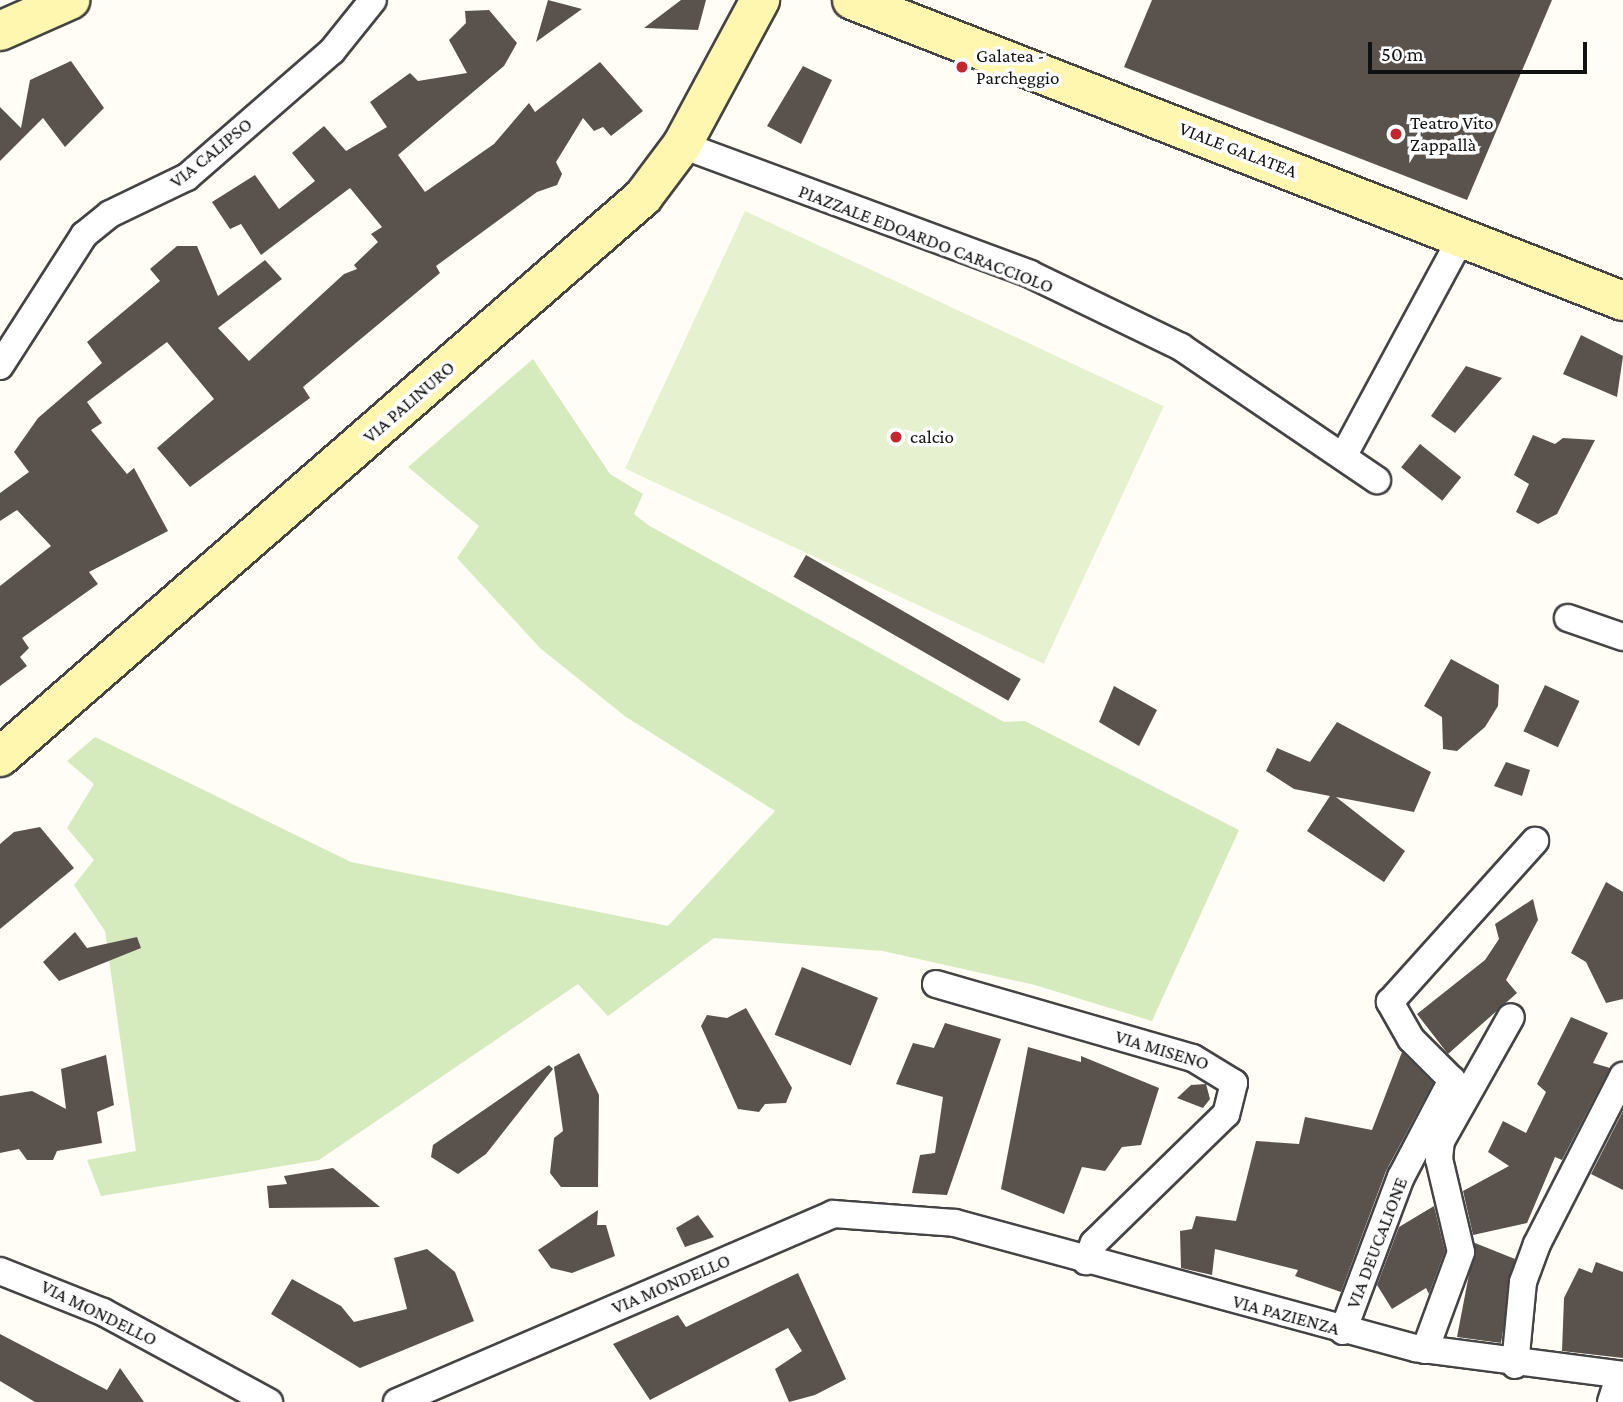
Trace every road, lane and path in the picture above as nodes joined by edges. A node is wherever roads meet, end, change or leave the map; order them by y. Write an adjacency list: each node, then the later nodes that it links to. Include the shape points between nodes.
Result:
1 (70, 0): 5 (main road)
2 (373, 0): 9 (street, VIA CALIPSO, via 331,51 187,177 110,214 84,235)
3 (760, 0): 6 (main road, VIA PALINURO)
4 (852, 0): 7 (main road, VIALE GALATEA)
5 (0, 31)
6 (682, 145): 10 (street, PIAZZALE EDOARDO CARACCIOLO, via 1030,274 1181,347); 14 (main road, VIA PALINURO, via 643,197)
7 (1462, 237): 8 (main road, VIALE GALATEA); 10 (street)
8 (1623, 301)
9 (0, 366)
10 (1345, 453): 11 (street, PIAZZALE EDOARDO CARACCIOLO)
11 (1377, 480)
12 (1568, 618): 13 (street)
13 (1623, 638)
14 (0, 757)
15 (1535, 841): 22 (street, VIA DEUCALIONE, via 1390,1002 1411,1039 1452,1080 1401,1177)
16 (936, 984): 20 (street, VIA MISENO, via 1193,1058 1234,1083 1226,1114 1094,1243)
17 (1511, 1017): 23 (street, via 1441,1141 1439,1159 1461,1252)
18 (1623, 1076): 24 (street, via 1537,1244 1523,1282)
19 (955, 1223): 20 (street, VIA PAZIENZA); 27 (street, VIA MONDELLO, via 833,1214)
20 (1086, 1261): 22 (street, VIA PAZIENZA)
21 (0, 1271): 26 (street, VIA MONDELLO, via 103,1312)
22 (1343, 1331): 23 (street, VIA PAZIENZA)
23 (1425, 1350): 24 (street, VIA PAZIENZA)
24 (1515, 1365): 25 (street, VIA PAZIENZA)
25 (1622, 1375): 28 (street)
26 (269, 1402)
27 (397, 1402)
28 (1611, 1402)

